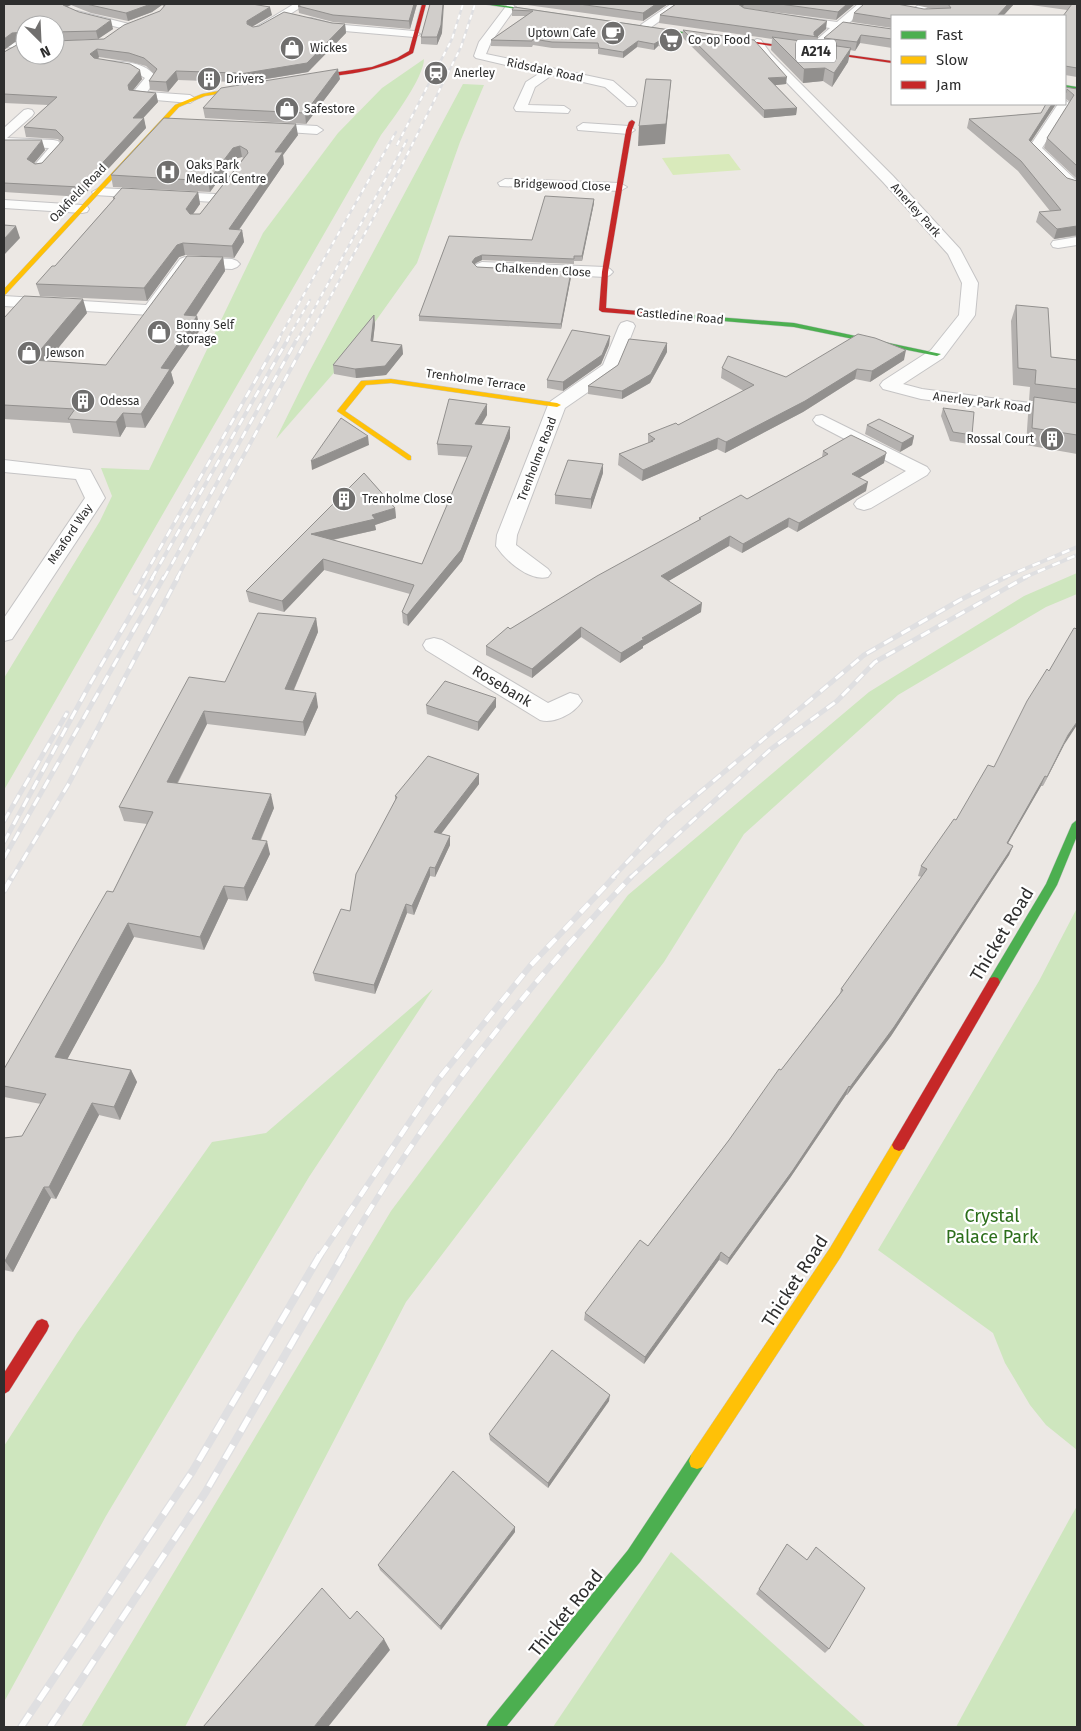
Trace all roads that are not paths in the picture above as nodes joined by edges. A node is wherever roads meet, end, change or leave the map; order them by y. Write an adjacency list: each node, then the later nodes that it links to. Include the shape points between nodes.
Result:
1 (301, 4): 11 (street)
2 (424, 4): 18 (street)
3 (485, 4): 7 (street, A214)
4 (678, 4): 14 (street)
5 (864, 4): 13 (street)
6 (898, 6): 10 (street)
7 (506, 7): 14 (street, A214); 25 (street, Ridsdale Road, via 480,56)
8 (928, 9): 10 (street)
9 (94, 10): 16 (street, via 73,12 134,25)
10 (913, 13)
11 (283, 14): 15 (street); 18 (street, via 333,27)
12 (784, 18): 13 (street)
13 (841, 25): 17 (street); 20 (street)
14 (646, 26): 19 (street, A214)
15 (255, 32)
16 (116, 33)
17 (891, 33)
18 (414, 34): 26 (street, via 406,56 374,66)
19 (758, 42): 23 (street, A214); 59 (street, Anerley Park, via 767,56 854,143 955,252 970,283 967,315)
20 (820, 42)
21 (15, 50): 22 (street)
22 (4, 58)
23 (891, 62)
24 (98, 64): 28 (street, via 130,67 148,74 150,83 137,95)
25 (549, 72): 29 (street, Ridsdale Road, via 609,84); 31 (street, via 530,85 520,108)
26 (292, 80)
27 (265, 84): 28 (street, Oakfield Road)
28 (190, 99): 33 (street, Oakfield Road, via 177,106)
29 (631, 103)
30 (1062, 105): 44 (street, via 1035,149)
31 (564, 110)
32 (28, 113): 39 (street)
33 (163, 122): 34 (street); 46 (street, Oakfield Road)
34 (182, 123)
35 (249, 126): 38 (street)
36 (630, 126): 37 (street, Castledine Road); 45 (street, Castledine Road)
37 (583, 127)
38 (317, 130)
39 (4, 135)
40 (4, 142): 41 (street, via 53,144 57,148)
41 (39, 168)
42 (505, 183): 45 (street, Bridgewood Close)
43 (225, 184): 47 (street)
44 (1077, 186)
45 (620, 187): 55 (street, Castledine Road)
46 (99, 192): 47 (street); 49 (street, Oakfield Road)
47 (215, 198): 50 (street)
48 (4, 204): 49 (street)
49 (82, 209): 56 (street, Oakfield Road)
50 (203, 213)
51 (1077, 241): 52 (street)
52 (1058, 244)
53 (232, 264): 57 (street, via 185,262 150,310)
54 (482, 267): 55 (street, Chalkenden Close)
55 (605, 272): 59 (street, Castledine Road, via 602,310 794,325)
56 (4, 293)
57 (4, 301)
58 (627, 326): 61 (street, Trenholme Road, via 611,368)
59 (937, 354): 60 (street, Anerley Park)
60 (889, 385): 62 (street, Anerley Park Road, via 921,394)
61 (557, 405): 64 (street, Trenholme Terrace, via 391,381 364,384 341,411); 67 (street, Trenholme Road, via 507,535 506,546 512,554)
62 (1077, 414)
63 (822, 420): 66 (street, via 920,471)
64 (408, 458)
65 (4, 466): 68 (street, Meaford Way, via 83,474 95,498)
66 (864, 504)
67 (541, 573)
68 (4, 634)
69 (434, 645): 70 (street, Rosebank, via 548,714)
70 (570, 701)
71 (1077, 824): 74 (street, Thicket Road, via 1051,885 835,1253 634,1556)
72 (42, 1326): 73 (street)
73 (4, 1386)
74 (495, 1727)

